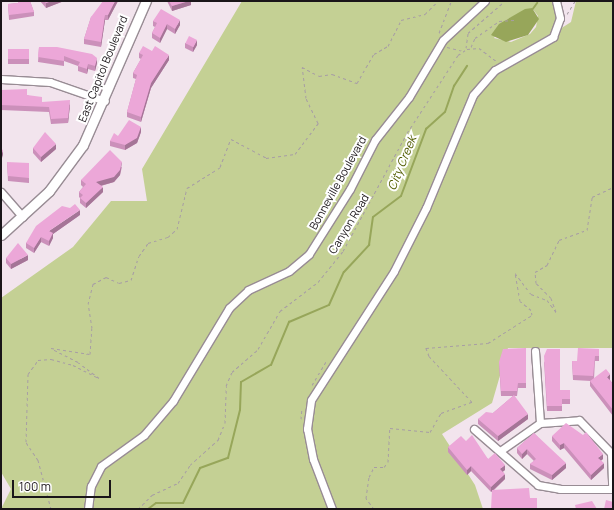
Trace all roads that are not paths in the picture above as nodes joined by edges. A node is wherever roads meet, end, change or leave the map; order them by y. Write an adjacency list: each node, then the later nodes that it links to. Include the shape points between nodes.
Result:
1 (146, 1): 5 (street, East Capitol Boulevard, via 126,40)
2 (485, 1): 14 (street, Bonneville Boulevard, via 461,19 443,40 409,98 375,140 350,189 309,254 289,271 248,290 229,308 200,360 164,413 144,435 102,466 91,486)
3 (556, 1): 15 (street, via 560,18 556,32 544,45 500,67 473,95 426,208 394,271 311,400 308,429 313,459)
4 (1, 79): 5 (street, via 50,82)
5 (105, 101): 7 (street, East Capitol Boulevard, via 72,161)
6 (1, 192): 7 (street)
7 (23, 217): 8 (street, East Capitol Boulevard)
8 (1, 235)
9 (535, 351): 10 (street)
10 (540, 423): 12 (street); 13 (street, via 571,418 588,426 611,453)
11 (474, 429): 12 (street)
12 (500, 451): 13 (street, via 528,479 543,487)
13 (612, 489)
14 (88, 509)
15 (332, 509)

